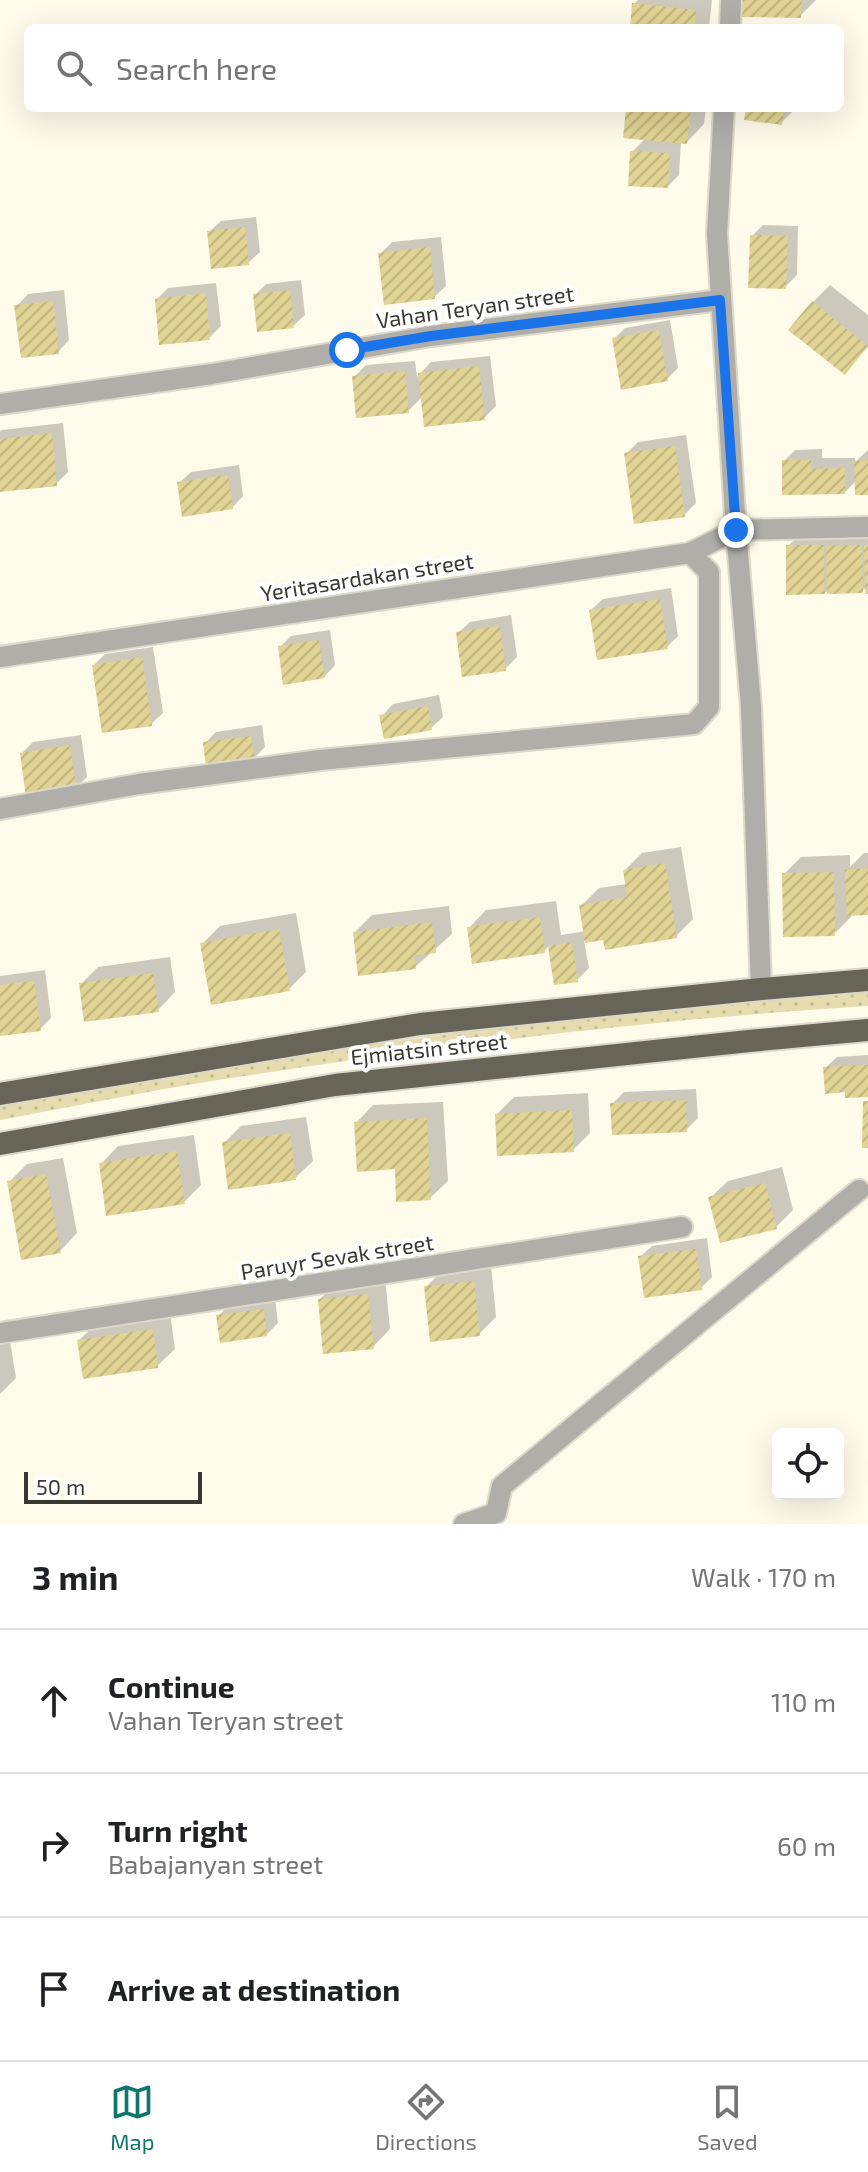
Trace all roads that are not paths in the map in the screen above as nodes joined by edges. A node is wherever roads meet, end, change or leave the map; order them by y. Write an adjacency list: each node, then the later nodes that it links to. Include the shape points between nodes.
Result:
1 (731, 0): 2 (street)
2 (730, 24)
3 (724, 112): 4 (street, via 717,234)
4 (720, 300): 5 (street, Vahan Teryan street, via 431,336); 7 (street)
5 (0, 404)
6 (868, 527): 7 (street)
7 (736, 530): 8 (street, Yeritasardakan street); 12 (street, via 751,706)
8 (690, 553): 9 (street, Yeritasardakan street); 10 (street, via 709,572 709,707 694,724 305,762)
9 (0, 657)
10 (0, 809)
11 (868, 980): 12 (highway, Ejmiatsin street)
12 (761, 989): 14 (highway, Ejmiatsin street, via 420,1024)
13 (868, 1030): 15 (highway, Ejmiatsin street, via 335,1085)
14 (0, 1094)
15 (0, 1144)
16 (859, 1190): 19 (street, via 502,1486 496,1513)
17 (682, 1227): 18 (street, Paruyr Sevak street)
18 (0, 1333)
19 (464, 1524)

